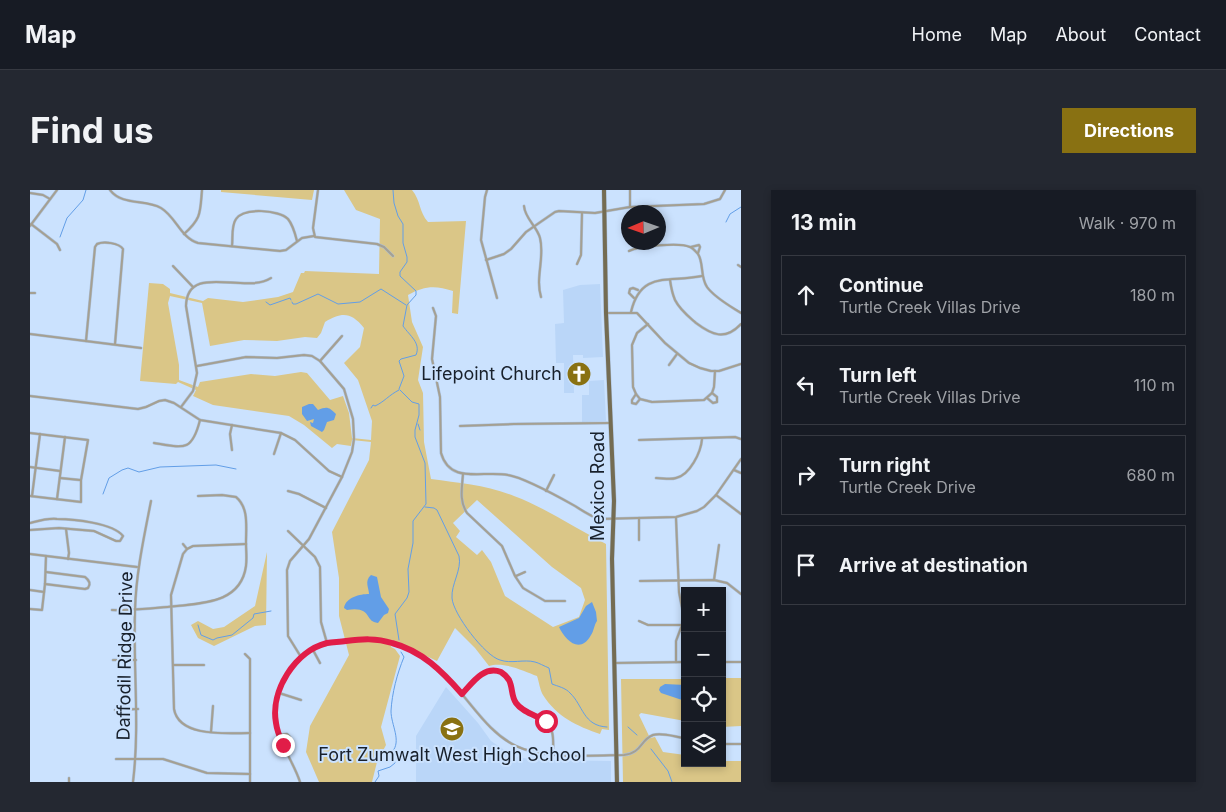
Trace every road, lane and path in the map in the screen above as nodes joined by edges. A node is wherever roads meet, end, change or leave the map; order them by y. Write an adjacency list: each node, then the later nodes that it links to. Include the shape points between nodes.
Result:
1 (57, 190): 11 (street)
2 (202, 190): 22 (street, via 198,220)
3 (318, 190): 23 (street)
4 (487, 190): 31 (street, via 481,240)
5 (604, 190): 17 (main road, Mexico Road)
6 (630, 190): 12 (street)
7 (725, 190): 14 (street, via 720,199 704,204)
8 (111, 191): 10 (street); 22 (street, via 121,199 161,208)
9 (30, 193): 11 (street)
10 (108, 195)
11 (50, 199): 20 (street)
12 (630, 205)
13 (524, 206): 21 (street, via 525,214)
14 (666, 206)
15 (621, 209): 17 (street)
16 (238, 211): 19 (street)
17 (604, 212): 18 (street); 46 (main road, Mexico Road)
18 (582, 213): 21 (street, via 555,212); 32 (street, via 581,255)
19 (241, 214): 24 (street, via 280,214 291,223); 25 (street, via 233,225)
20 (31, 225): 27 (street, via 57,244)
21 (534, 226): 31 (street, via 504,254); 41 (street, via 541,243)
22 (184, 234): 25 (street, via 198,243)
23 (314, 236): 24 (street); 30 (street, via 377,244)
24 (297, 241): 25 (street, via 280,251)
25 (232, 246)
26 (691, 248): 28 (street, via 681,245 642,246); 29 (street); 29 (street, via 700,245)
27 (60, 250)
28 (629, 251)
29 (697, 253): 34 (street)
30 (393, 256)
31 (486, 260): 42 (street)
32 (577, 264)
33 (173, 266): 37 (street)
34 (702, 276): 36 (street); 47 (street, via 712,293)
35 (271, 278): 37 (street, via 251,284 205,282)
36 (670, 280): 38 (street, via 651,282); 49 (street, via 682,310 709,333 731,332)
37 (193, 287): 59 (street, via 188,293 186,306)
38 (639, 291): 43 (street); 43 (street, via 630,289 629,293)
39 (35, 293): 40 (street)
40 (30, 294)
41 (541, 297)
42 (497, 298)
43 (634, 298): 45 (street)
44 (433, 308): 62 (street, via 436,316)
45 (631, 312): 46 (street); 48 (street, via 640,315)
46 (606, 313): 70 (main road, Mexico Road)
47 (741, 313)
48 (648, 324): 55 (street); 64 (street, via 637,333 632,345)
49 (741, 324)
50 (30, 334): 52 (street)
51 (342, 336): 56 (street)
52 (86, 341): 53 (street); 53 (street, via 95,247 103,242 123,247)
53 (115, 344): 54 (street)
54 (141, 348)
55 (677, 354): 58 (street); 61 (street, via 704,370)
56 (320, 361): 59 (street, via 304,355 246,357); 92 (street, via 344,389 353,419 353,448)
57 (741, 364): 61 (street)
58 (669, 365)
59 (197, 366): 68 (street, via 195,387)
60 (440, 370): 62 (street)
61 (715, 371): 63 (street)
62 (434, 372): 90 (street, via 440,397 443,461 449,468)
63 (712, 393): 66 (street); 66 (street, via 717,402)
64 (636, 394): 67 (street); 67 (street, via 632,403 636,404)
65 (30, 396): 68 (street, via 138,409 165,400)
66 (707, 398): 67 (street, via 684,402)
67 (640, 399)
68 (181, 407): 69 (street)
69 (200, 420): 71 (street); 80 (street, via 196,436 187,445)
70 (612, 424): 72 (street); 106 (main road, Mexico Road)
71 (232, 425): 74 (street); 81 (street)
72 (460, 426)
73 (30, 433): 75 (street)
74 (281, 433): 82 (street); 92 (street, via 295,440 329,471)
75 (40, 434): 76 (street); 86 (street)
76 (65, 437): 88 (street); 95 (street, via 88,440)
77 (702, 439): 78 (street); 79 (street); 94 (street, via 702,447 685,473 678,478)
78 (741, 439)
79 (639, 440)
80 (154, 443)
81 (232, 450)
82 (274, 454)
83 (741, 459): 84 (street)
84 (740, 462): 87 (street)
85 (30, 467): 86 (street)
86 (36, 468): 88 (street); 99 (street)
87 (733, 470): 89 (street); 98 (street)
88 (61, 471): 93 (street)
89 (741, 473)
90 (463, 474): 97 (street, via 510,475); 124 (street, via 463,507 502,546)
91 (554, 475): 97 (street)
92 (342, 477): 103 (street)
93 (60, 478): 95 (street); 101 (street)
94 (656, 478)
95 (81, 480): 101 (street, via 81,502)
96 (288, 491): 103 (street)
97 (546, 492): 106 (street, via 591,516)
98 (716, 495): 104 (street); 105 (street, via 701,509)
99 (31, 496): 101 (street)
100 (198, 496): 114 (street, via 236,496 245,512)
101 (57, 499)
102 (151, 501): 121 (street, Daffodil Ridge Drive)
103 (326, 508): 115 (street)
104 (741, 514)
105 (676, 517): 107 (street); 125 (street)
106 (614, 518): 107 (street); 152 (main road, Mexico Road)
107 (638, 518): 112 (street)
108 (30, 523): 109 (street, via 55,518 97,524 123,536 116,541 94,531)
109 (66, 528): 110 (street); 120 (street)
110 (30, 530)
111 (288, 531): 115 (street)
112 (639, 540)
113 (183, 544): 117 (street)
114 (246, 544): 117 (street); 134 (street, via 244,573 229,594 215,601)
115 (304, 546): 141 (street, via 320,566 321,622); 144 (street, via 290,561 287,570 288,636)
116 (719, 546): 126 (street)
117 (187, 549): 134 (street, via 172,589)
118 (30, 554): 119 (street)
119 (46, 556): 120 (street); 122 (street)
120 (68, 559): 121 (street)
121 (138, 567): 137 (street, Daffodil Ridge Drive)
122 (46, 572): 128 (street); 128 (street, via 85,577 89,587)
123 (525, 572): 124 (street)
124 (515, 576): 132 (street, via 523,588 541,599)
125 (679, 580): 126 (street); 127 (street); 133 (street)
126 (714, 580): 131 (street)
127 (640, 581)
128 (45, 584): 130 (street)
129 (30, 590): 130 (street)
130 (44, 592): 135 (street, via 42,610)
131 (741, 594)
132 (565, 601)
133 (681, 602)
134 (172, 606): 137 (street); 153 (street)
135 (30, 609)
136 (112, 610): 137 (street)
137 (135, 610): 146 (street, Daffodil Ridge Drive)
138 (639, 621): 139 (street)
139 (681, 625)
140 (681, 629): 147 (street, via 677,638)
141 (328, 643): 142 (street); 156 (street, via 370,639 396,644 432,663)
142 (313, 650): 144 (street); 151 (street)
143 (246, 654): 162 (street, via 250,659)
144 (301, 658): 155 (street, via 290,670)
145 (113, 660): 146 (street)
146 (136, 660): 159 (street, Daffodil Ridge Drive)
147 (676, 662): 148 (street); 152 (street)
148 (681, 662)
149 (726, 662): 150 (street)
150 (741, 662)
151 (320, 663)
152 (614, 663): 169 (main road, Mexico Road)
153 (174, 665): 154 (street); 161 (street, via 175,716 183,725)
154 (204, 665)
155 (279, 693): 157 (street); 163 (street, via 275,711)
156 (462, 694): 168 (street, via 501,736 516,746); 168 (street, via 483,673 494,670 505,674 517,704 551,727)
157 (301, 700)
158 (213, 706): 161 (street)
159 (138, 709): 160 (street); 171 (street, Daffodil Ridge Drive)
160 (115, 710)
161 (211, 732): 162 (street)
162 (250, 733): 172 (street)
163 (279, 735): 165 (street); 165 (street, via 290,737)
164 (681, 737): 169 (street, via 653,735 633,754)
165 (282, 744): 177 (street)
166 (726, 744): 167 (street)
167 (741, 744)
168 (553, 755): 169 (street)
169 (616, 755): 178 (main road, Mexico Road)
170 (116, 759): 171 (street)
171 (136, 759): 172 (street, via 163,759 215,774); 175 (street, Daffodil Ridge Drive)
172 (250, 774): 176 (street)
173 (69, 778): 174 (street)
174 (69, 782)
175 (134, 782)
176 (250, 782)
177 (300, 782)
178 (617, 782)

